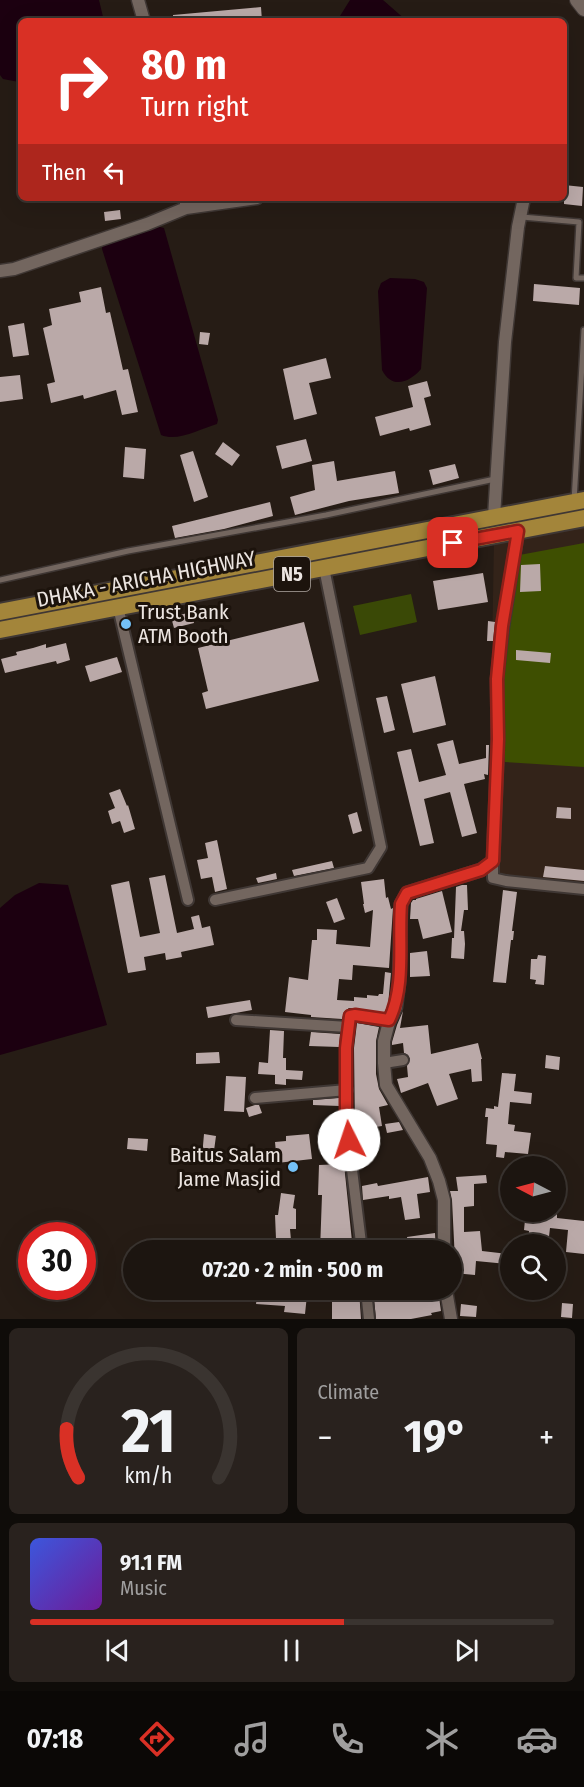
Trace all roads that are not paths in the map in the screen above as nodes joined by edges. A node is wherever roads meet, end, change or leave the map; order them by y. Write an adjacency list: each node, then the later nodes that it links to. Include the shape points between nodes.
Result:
1 (138, 0): 4 (street)
2 (577, 0): 3 (main road)
3 (584, 9)
4 (143, 18)
5 (214, 201): 7 (street)
6 (523, 201): 8 (street)
7 (186, 203): 9 (street, via 147,224)
8 (520, 217): 10 (lane, via 579,222 576,278); 12 (street, via 505,342)
9 (0, 271)
10 (584, 278)
11 (584, 330): 13 (lane)
12 (496, 479): 14 (street); 18 (lane)
13 (579, 501): 14 (highway, DHAKA - ARICHA HIGHWAY / N5)
14 (494, 517): 20 (highway, DHAKA - ARICHA HIGHWAY / N5)
15 (584, 518): 16 (highway, DHAKA - ARICHA HIGHWAY / N5)
16 (518, 531): 17 (highway, DHAKA - ARICHA HIGHWAY / N5); 22 (street, via 497,679)
17 (324, 568): 19 (highway, DHAKA - ARICHA HIGHWAY / N5); 25 (street, via 381,847 368,868)
18 (0, 580)
19 (118, 607): 21 (highway, DHAKA - ARICHA HIGHWAY / N5); 24 (street)
20 (0, 612)
21 (0, 630)
22 (493, 861): 23 (street, via 493,878); 27 (street, via 481,870 407,893 401,904 396,1007)
23 (584, 889)
24 (188, 900)
25 (215, 900)
26 (236, 1020): 28 (street)
27 (389, 1020): 28 (street, via 352,1015); 30 (street)
28 (348, 1027): 31 (street)
29 (404, 1060): 30 (street)
30 (384, 1063): 34 (street, via 386,1085 430,1158 439,1181 444,1200)
31 (347, 1090): 32 (street); 33 (street, via 346,1121)
32 (255, 1098)
33 (361, 1240)
34 (444, 1240)
35 (367, 1300): 37 (street)
36 (448, 1300): 38 (street)
37 (369, 1319)
38 (451, 1319)

